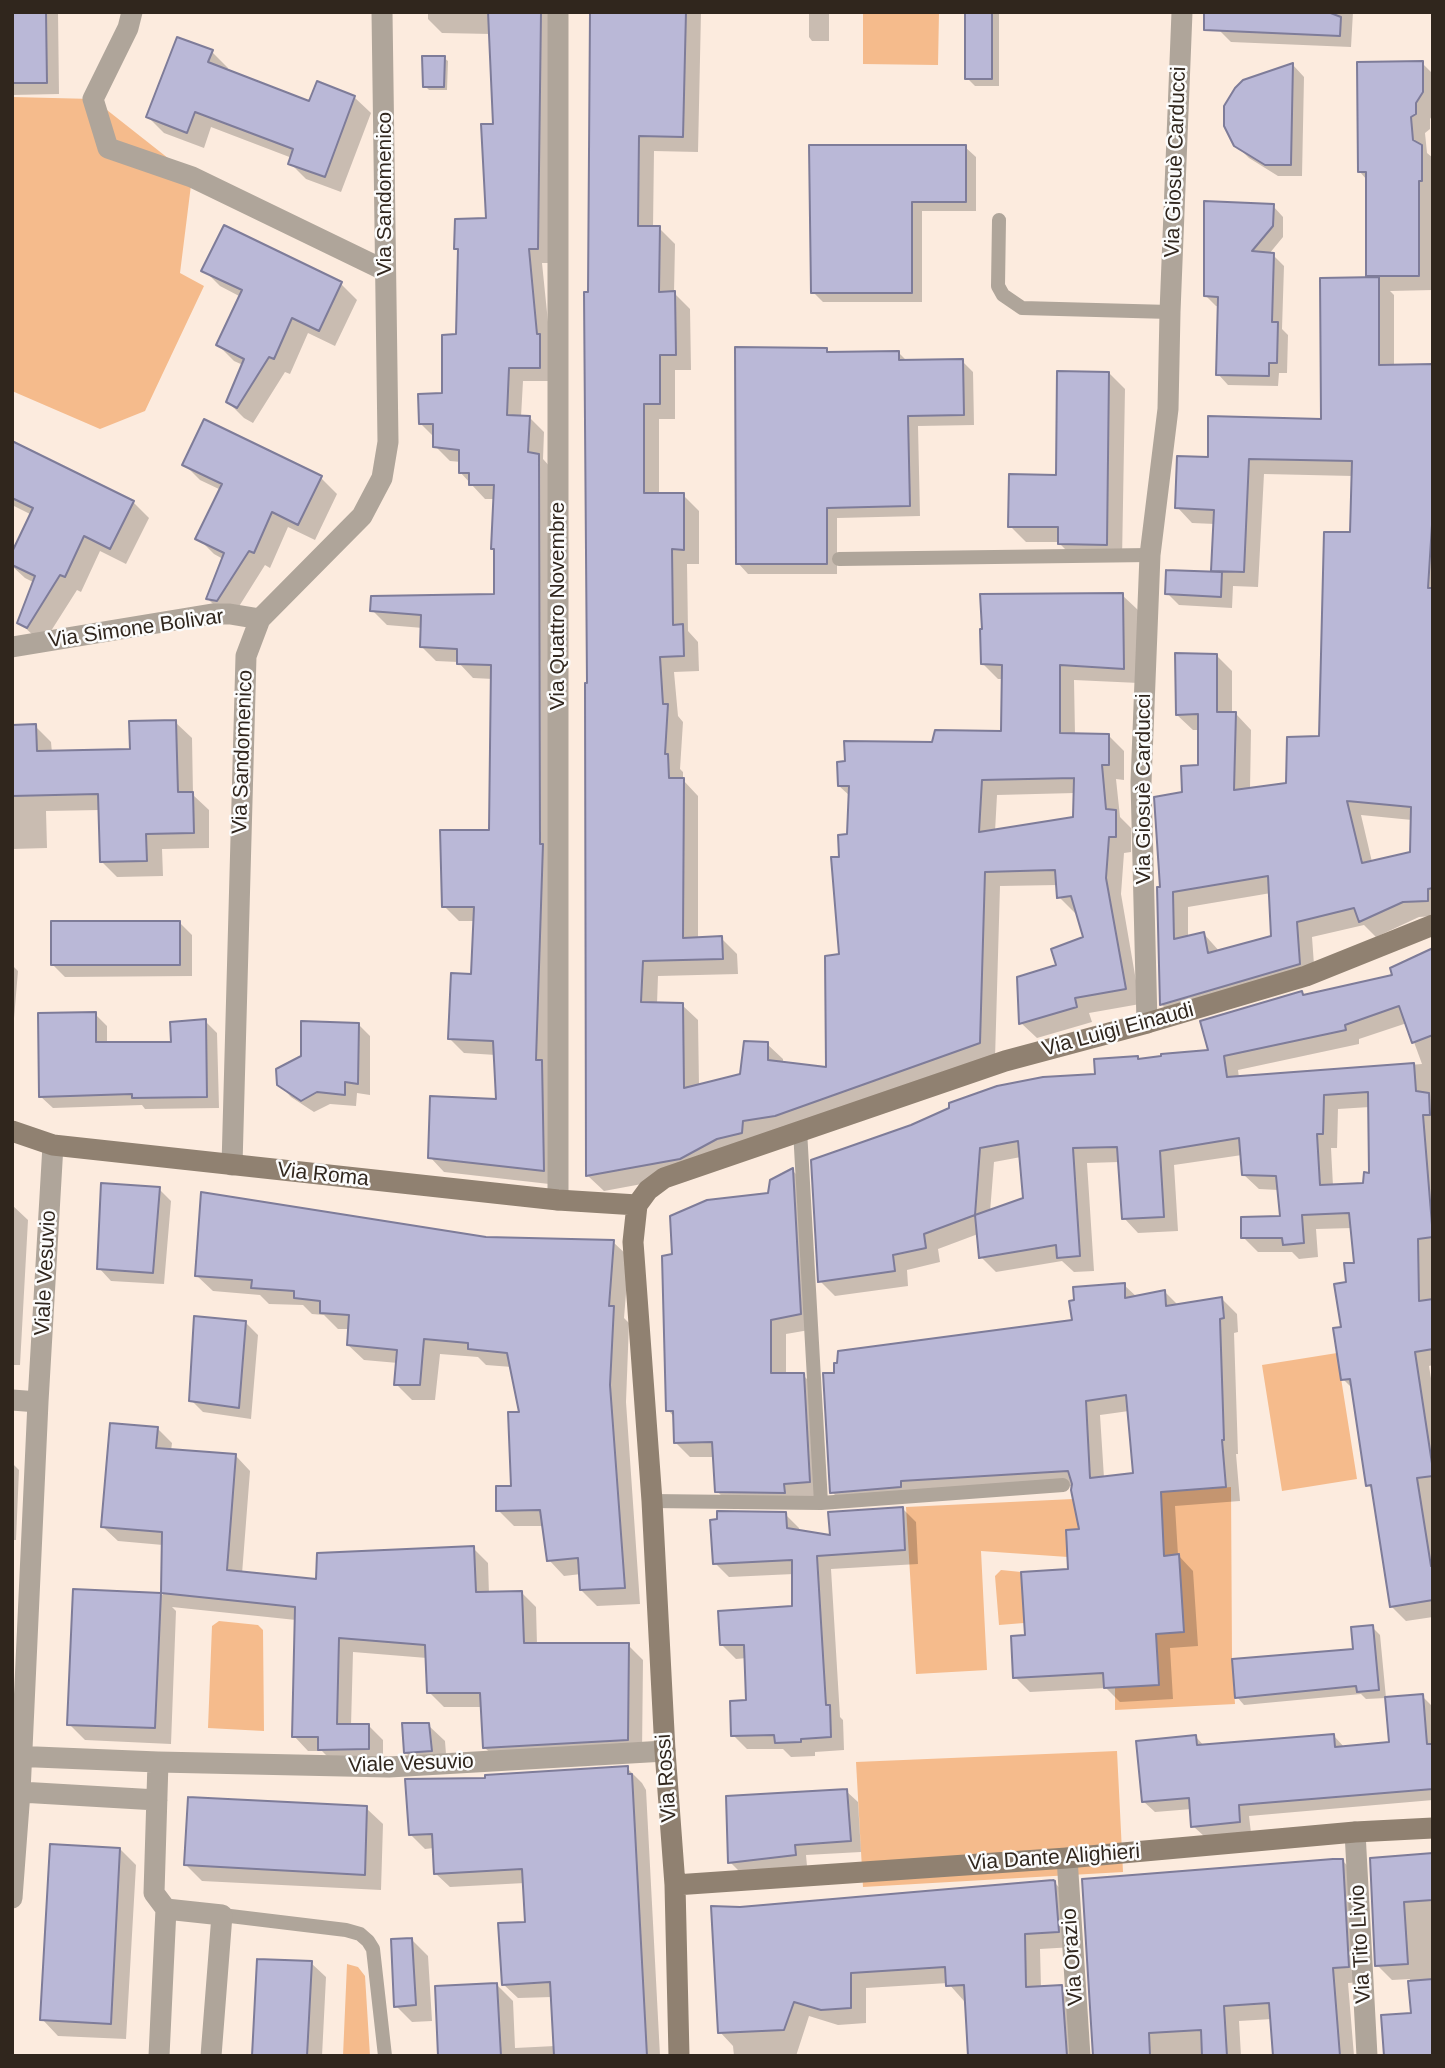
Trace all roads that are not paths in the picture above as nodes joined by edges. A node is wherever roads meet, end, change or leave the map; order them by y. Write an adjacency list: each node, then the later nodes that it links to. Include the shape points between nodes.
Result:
1 (132, 12): 6 (street, via 93,99 108,148 192,177)
2 (383, 12): 6 (street, Via Sandomenico)
3 (558, 12): 18 (street, Via Quattro Novembre)
4 (1182, 12): 7 (street, Via Giosuè Carducci)
5 (999, 220): 7 (lane, via 998,286 1022,308)
6 (384, 270): 10 (street, Via Sandomenico, via 388,442 382,478 362,516)
7 (1170, 312): 8 (street, Via Giosuè Carducci, via 1168,409)
8 (1150, 555): 9 (lane); 13 (street, Via Giosuè Carducci, via 1141,782)
9 (839, 559)
10 (260, 619): 11 (street, Via Simone Bolivar, via 212,614); 17 (street, Via Sandomenico, via 246,656)
11 (12, 648)
12 (1433, 925): 13 (street, Via Luigi Einaudi, via 1307,976)
13 (1147, 1023): 14 (street, Via Luigi Einaudi, via 1006,1061)
14 (800, 1130): 19 (street, Via Luigi Einaudi, via 664,1178); 24 (lane)
15 (12, 1131): 16 (street, Via Roma)
16 (53, 1144): 17 (street, Via Roma); 21 (street, Viale Vesuvio)
17 (232, 1165): 18 (street, Via Roma)
18 (558, 1200): 19 (street, Via Roma)
19 (637, 1205): 23 (street, Via Rossi, via 633,1242)
20 (12, 1400): 21 (street)
21 (38, 1402): 26 (street, Viale Vesuvio)
22 (1063, 1485): 24 (lane)
23 (652, 1501): 24 (lane); 25 (street, Via Rossi)
24 (821, 1503)
25 (665, 1751): 27 (street, Viale Vesuvio, via 389,1767); 33 (street, Via Rossi)
26 (17, 1756): 27 (street, Viale Vesuvio); 28 (street, Viale Vesuvio)
27 (158, 1762): 29 (street)
28 (20, 1792): 29 (street); 34 (street, Viale Vesuvio)
29 (157, 1800): 35 (street, via 154,1893)
30 (1433, 1828): 31 (street, Via Dante Alighieri)
31 (1355, 1832): 32 (street, Via Dante Alighieri); 42 (street, Via Tito Livio)
32 (1067, 1858): 33 (street, Via Dante Alighieri); 41 (street, Via Orazio)
33 (675, 1885): 40 (street, Via Rossi)
34 (12, 1898)
35 (166, 1909): 36 (street); 37 (street)
36 (222, 1915): 38 (street); 39 (lane, via 360,1934 373,1949)
37 (159, 2056)
38 (211, 2056)
39 (385, 2056)
40 (679, 2056)
41 (1080, 2056)
42 (1367, 2056)

